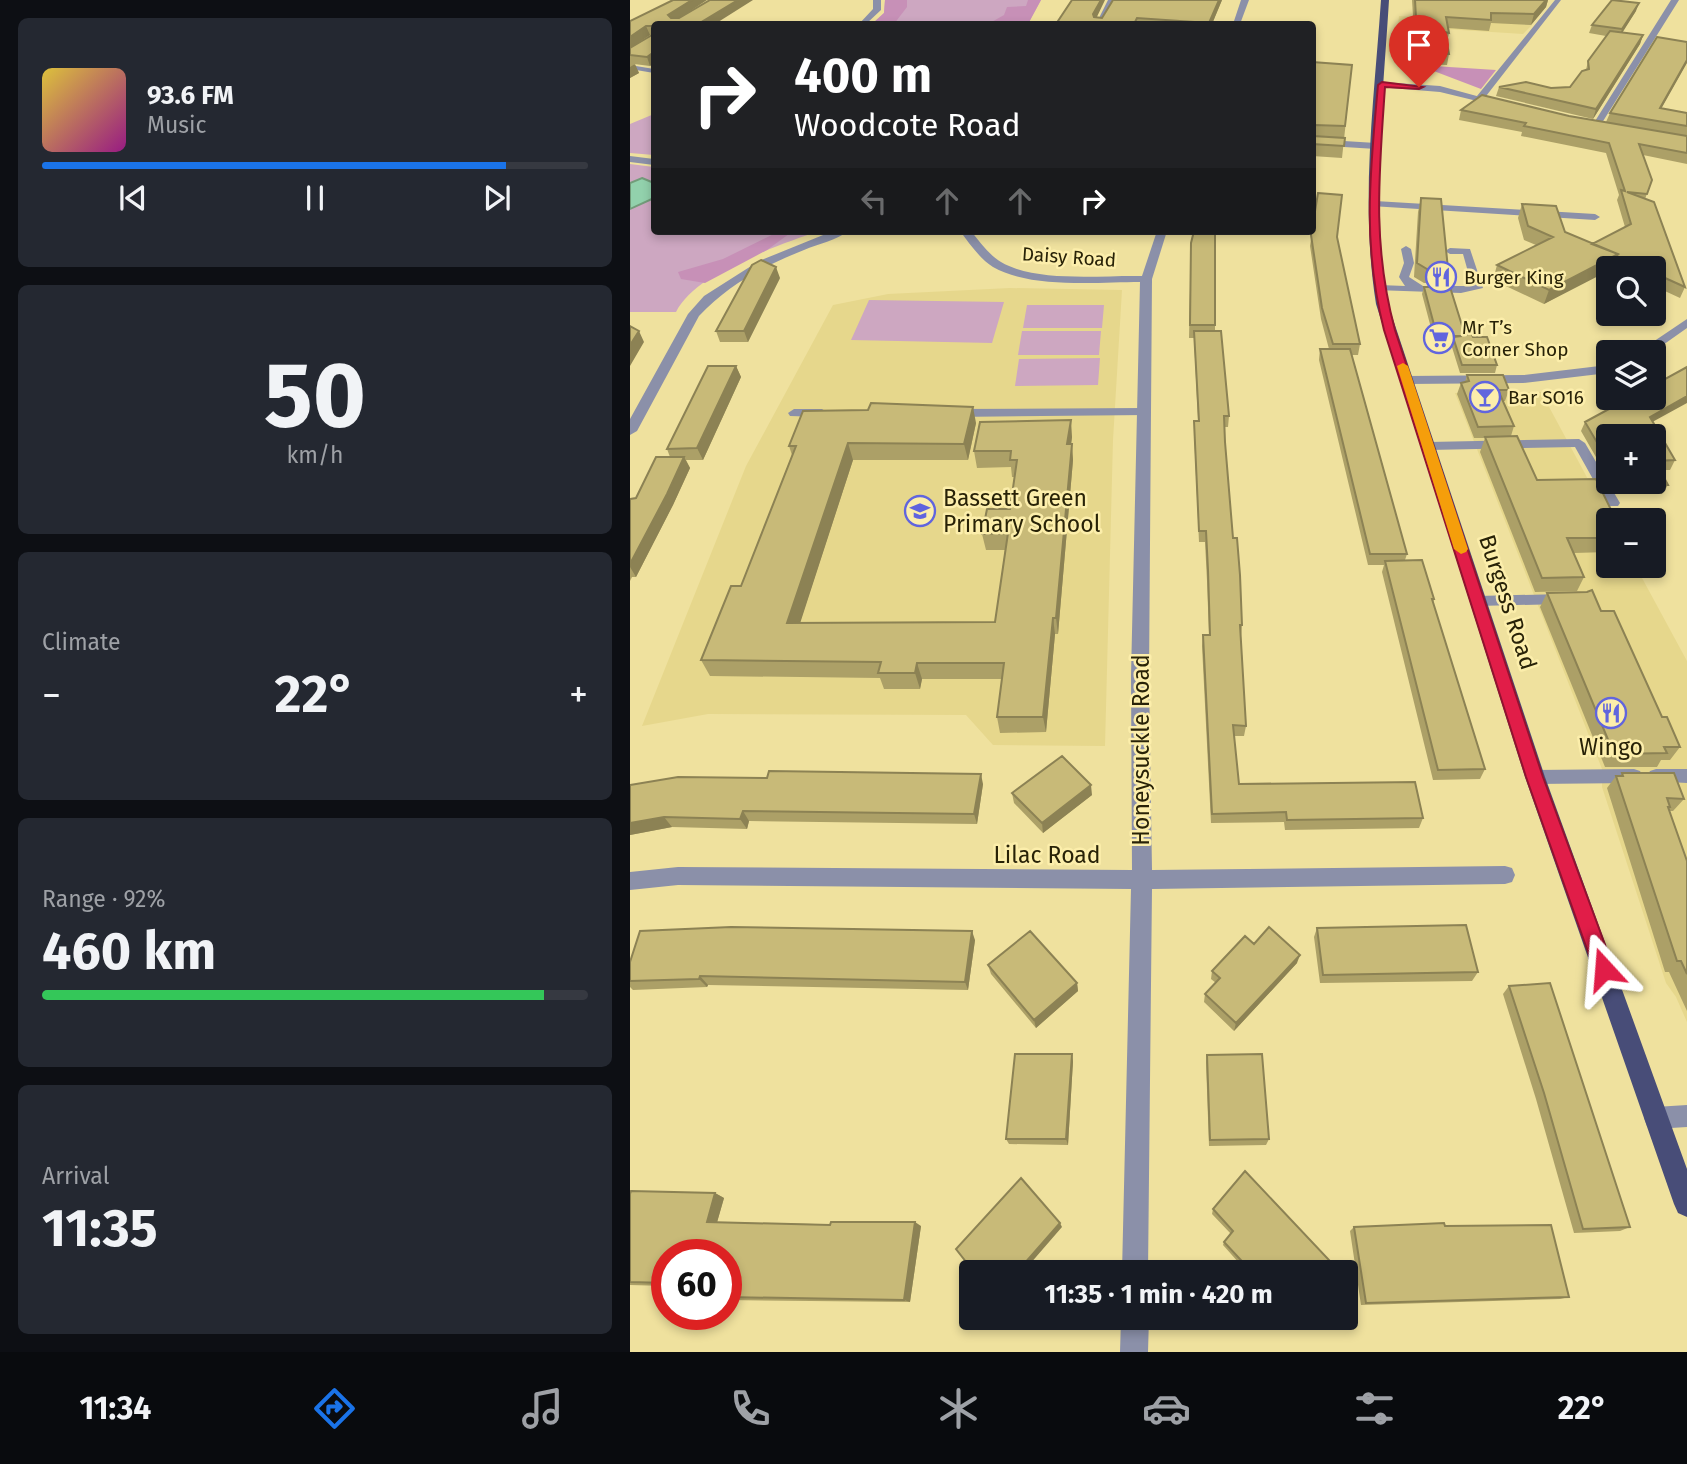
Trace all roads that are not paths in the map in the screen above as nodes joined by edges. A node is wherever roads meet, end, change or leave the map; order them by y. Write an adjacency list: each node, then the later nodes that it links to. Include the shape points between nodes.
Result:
1 (877, 0): 7 (street, via 877,10)
2 (1112, 0): 8 (street)
3 (1245, 0): 9 (street)
4 (1385, 0): 12 (main road, Burgess Road)
5 (1558, 0): 13 (lane)
6 (1675, 0): 15 (street, via 1591,125)
7 (865, 21)
8 (1101, 21)
9 (1237, 21)
10 (630, 67): 11 (street)
11 (651, 70)
12 (1382, 85): 13 (street, via 1440,89); 17 (main road, Burgess Road)
13 (1480, 98): 14 (street)
14 (1517, 107)
15 (1609, 128)
16 (1316, 142): 17 (street)
17 (1376, 146): 20 (main road, Burgess Road)
18 (630, 159): 19 (street)
19 (651, 162)
20 (1375, 204): 22 (street); 31 (main road, Burgess Road)
21 (1592, 205): 22 (street)
22 (1595, 217): 23 (street)
23 (1598, 230)
24 (834, 235): 40 (street, via 713,292 694,314)
25 (969, 235): 29 (street, Daisy Road, via 996,265 1009,270 1043,276)
26 (1161, 235): 29 (street, Honeysuckle Road)
27 (1406, 249): 30 (lane, via 1406,281)
28 (1450, 251): 30 (lane, via 1468,253 1478,288)
29 (1146, 279): 36 (street, Honeysuckle Road)
30 (1424, 287): 31 (lane)
31 (1379, 288): 35 (main road, Burgess Road)
32 (1687, 323): 33 (street)
33 (1662, 340)
34 (1596, 370): 35 (street, via 1523,379)
35 (1408, 380): 41 (main road, Burgess Road)
36 (1143, 412): 39 (lane); 48 (street, Honeysuckle Road)
37 (794, 413): 38 (lane)
38 (835, 413)
39 (933, 413)
40 (630, 430)
41 (1429, 446): 42 (lane, via 1579,443); 44 (main road, Burgess Road)
42 (1613, 503)
43 (1580, 599): 44 (lane)
44 (1478, 601): 46 (main road, Burgess Road)
45 (1687, 776): 46 (lane)
46 (1535, 777): 51 (main road, Burgess Road)
47 (1505, 875): 48 (street, Lilac Road)
48 (1142, 880): 49 (street, Lilac Road, via 678,876); 53 (street, Honeysuckle Road)
49 (630, 881)
50 (1687, 1116): 51 (lane)
51 (1655, 1118): 52 (main road, Burgess Road)
52 (1687, 1204)
53 (1135, 1260)
54 (1135, 1330): 55 (street)
55 (1134, 1352)

